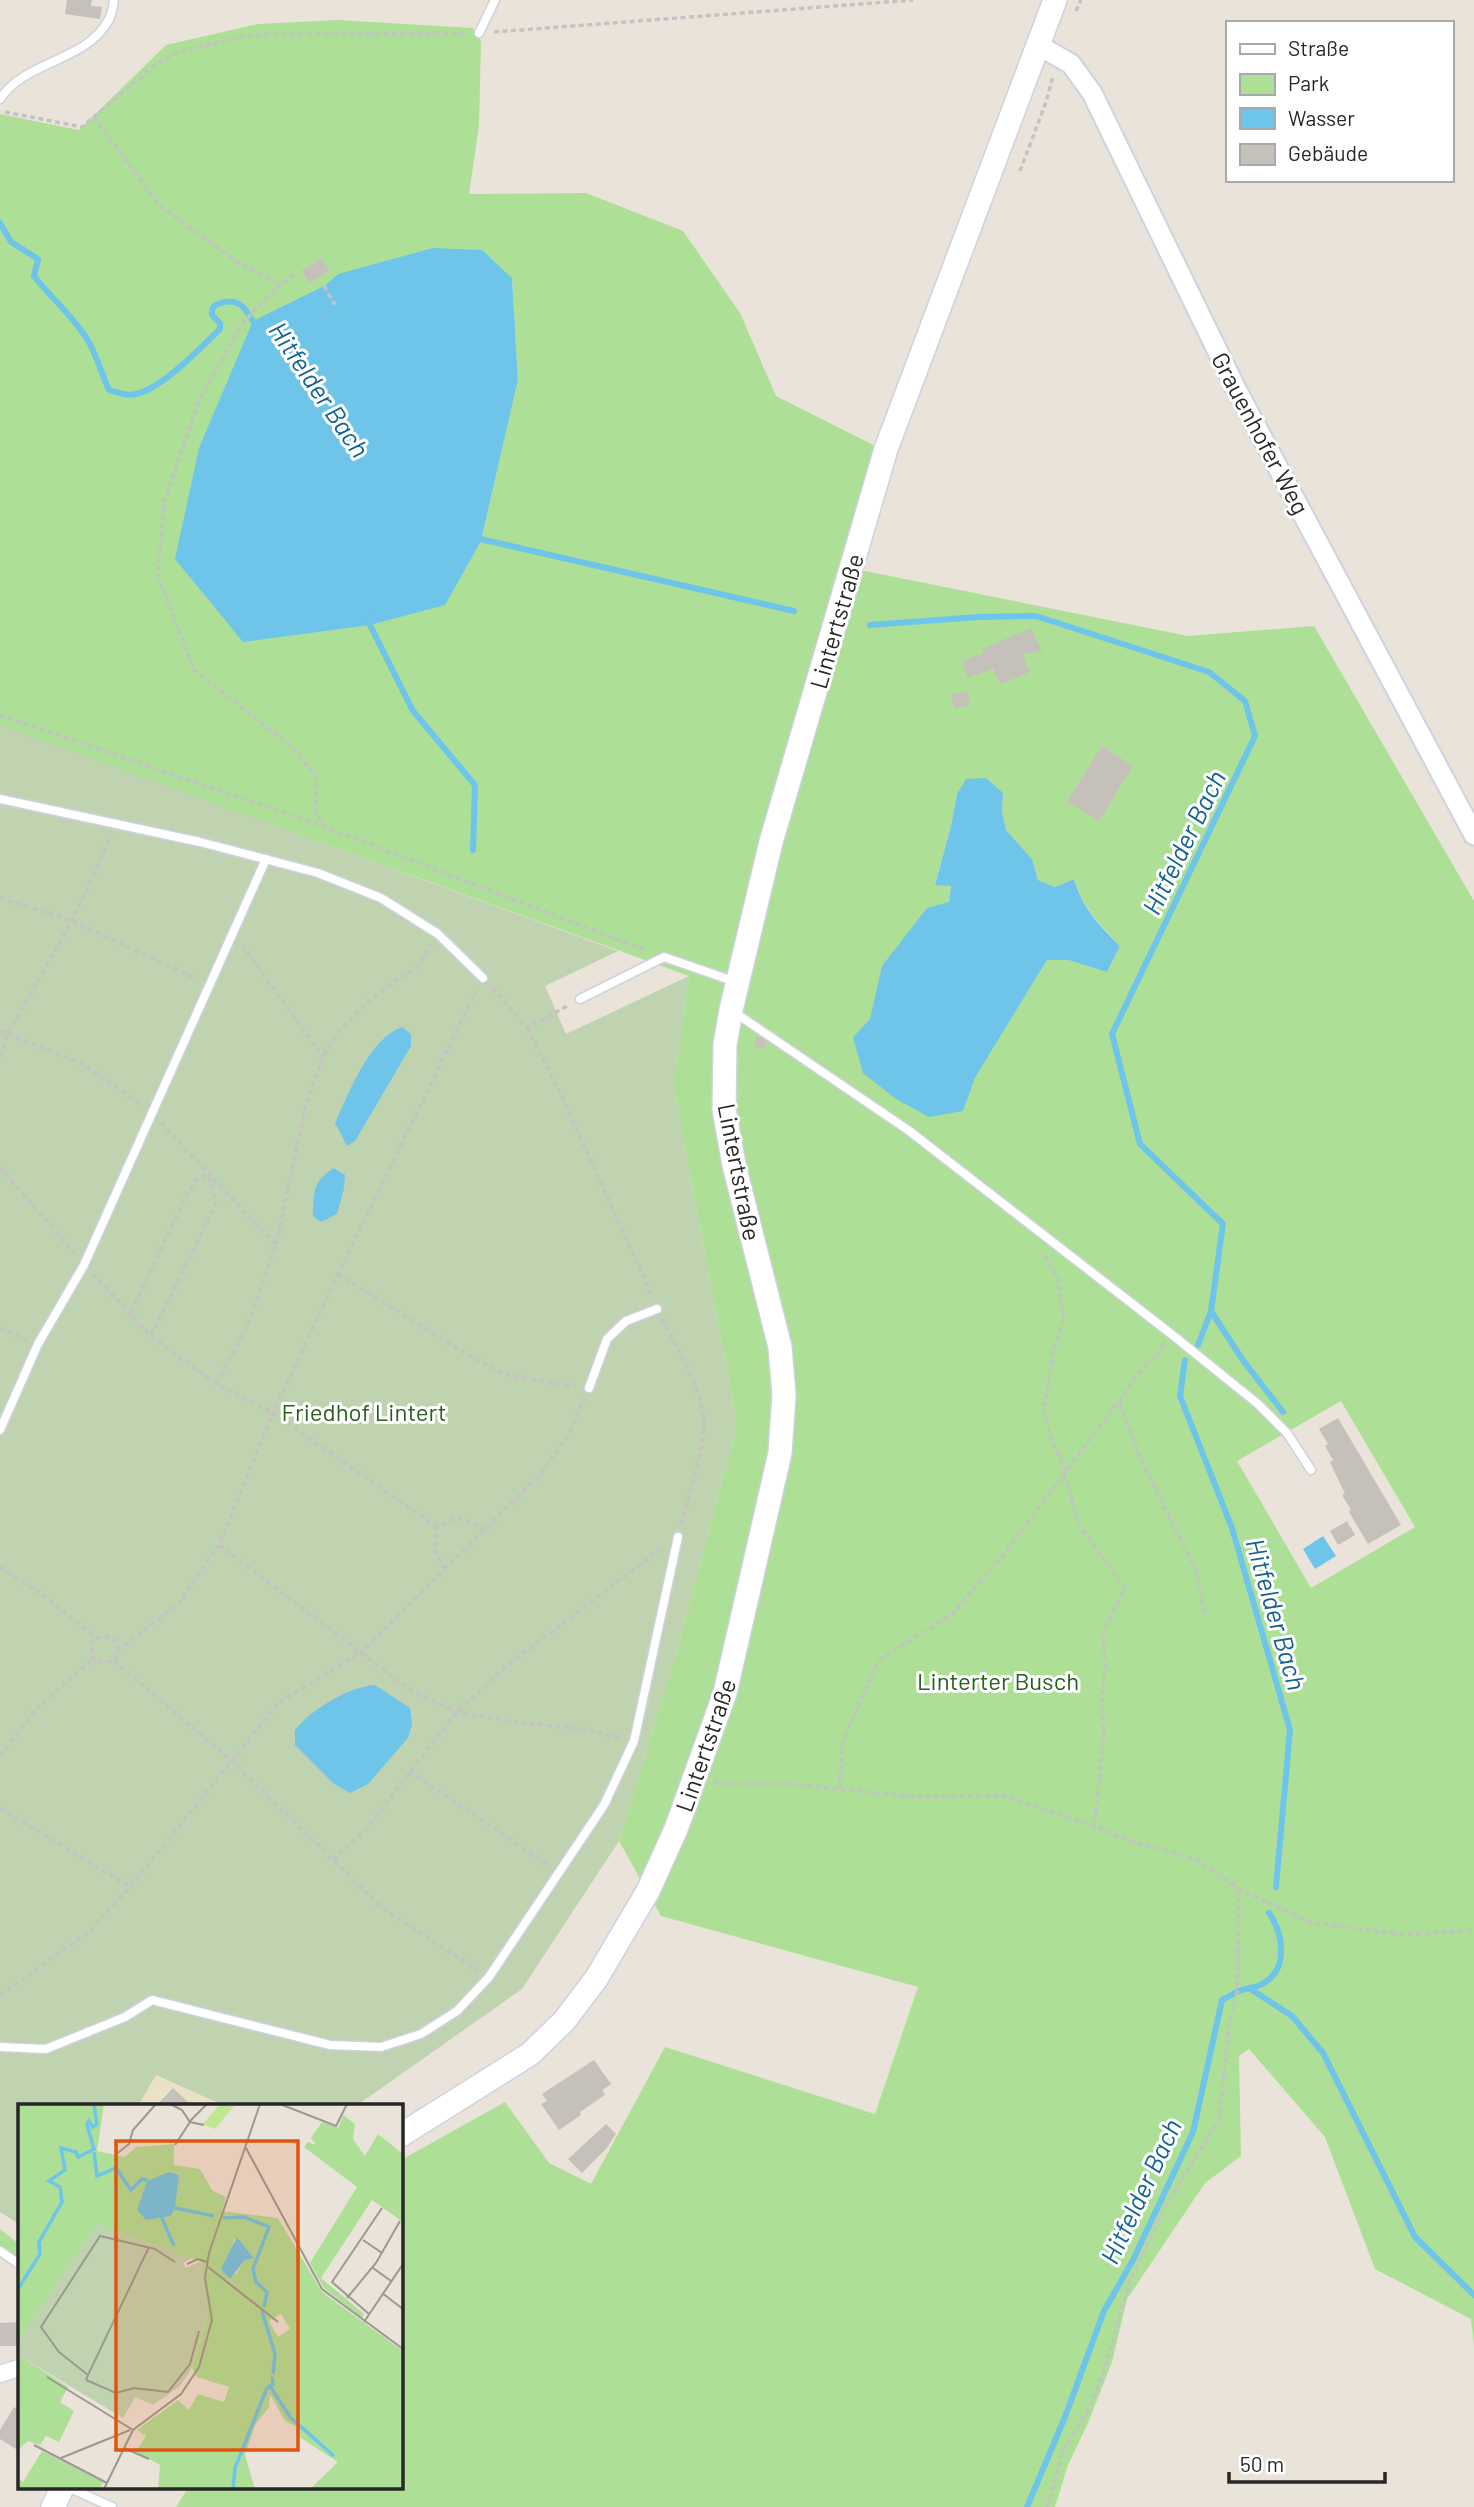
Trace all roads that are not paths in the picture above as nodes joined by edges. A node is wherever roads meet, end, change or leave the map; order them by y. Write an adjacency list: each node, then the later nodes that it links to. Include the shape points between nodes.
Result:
1 (114, 0): 6 (lane, via 109,20 89,42 14,81)
2 (495, 0): 4 (lane)
3 (1055, 0): 5 (main road, Lintertstraße)
4 (479, 33)
5 (1038, 45): 8 (street, Grauenhofer Weg, via 1072,64 1092,93 1236,388); 11 (main road, Lintertstraße, via 886,449 771,842)
6 (0, 99)
7 (0, 799): 9 (lane)
8 (1474, 835)
9 (266, 859): 10 (lane, via 381,898 438,934); 16 (lane, via 84,1265 38,1344)
10 (483, 978)
11 (738, 983): 12 (lane, via 664,957); 13 (main road, Lintertstraße)
12 (580, 999)
13 (731, 1010): 17 (lane, via 908,1130 1170,1333 1258,1404 1287,1433); 22 (main road, Lintertstraße, via 725,1045 724,1109 780,1347 784,1395 780,1453 725,1693 648,1891 596,1979 564,2021 530,2054)
14 (657, 1309): 15 (lane, via 626,1321 607,1339)
15 (589, 1388)
16 (0, 1430)
17 (1311, 1470)
18 (678, 1537): 20 (lane, via 634,1741 604,1805 489,1977 457,2011 421,2034 381,2047 330,2045)
19 (164, 1994): 20 (lane)
20 (152, 2000): 21 (lane, via 125,2017 46,2049)
21 (0, 2047)
22 (402, 2134)
23 (0, 2250): 24 (lane)
24 (18, 2263)
25 (18, 2368): 26 (street)
26 (0, 2374)
27 (61, 2490): 29 (main road)
28 (74, 2490): 30 (lane)
29 (53, 2507)
30 (112, 2507)

